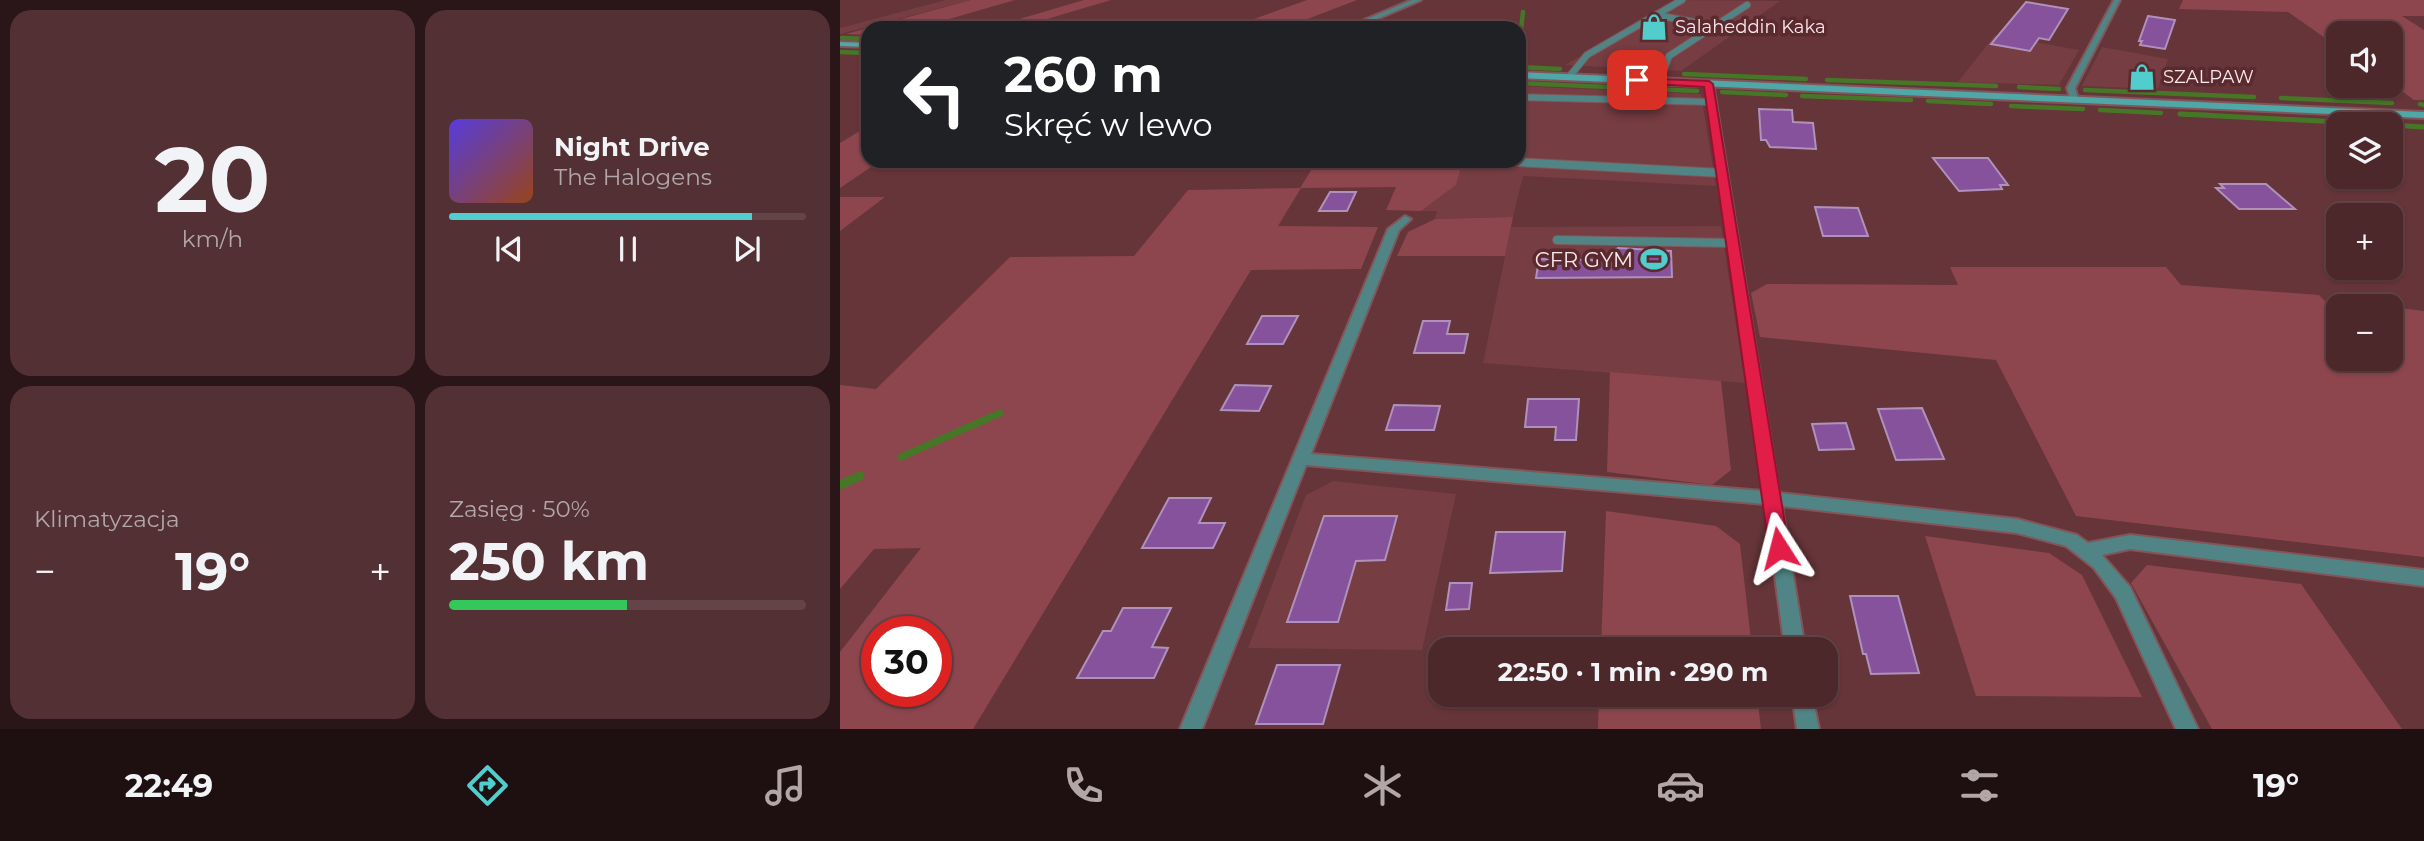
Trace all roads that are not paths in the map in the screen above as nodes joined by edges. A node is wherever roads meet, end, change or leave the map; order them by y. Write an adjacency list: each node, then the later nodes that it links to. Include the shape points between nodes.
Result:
1 (1418, 0): 6 (street)
2 (1682, 0): 5 (lane)
3 (2118, 0): 15 (street, via 2071,88)
4 (1747, 5): 7 (lane)
5 (1656, 15): 7 (lane); 11 (lane, via 1587,55)
6 (1366, 21)
7 (1715, 26): 12 (lane, via 1669,56)
8 (840, 44): 9 (street)
9 (861, 45)
10 (1526, 75): 11 (street)
11 (1569, 77): 12 (street)
12 (1660, 81): 13 (street)
13 (1709, 84): 15 (street); 16 (street)
14 (1526, 97): 16 (lane)
15 (2074, 99): 17 (street)
16 (1711, 102): 19 (street)
17 (2424, 114)
18 (1526, 162): 19 (lane)
19 (1722, 173): 22 (street)
20 (1405, 219): 23 (street, via 1394,229)
21 (1557, 240): 22 (lane)
22 (1732, 243): 24 (street)
23 (1301, 459): 24 (street); 29 (street)
24 (1770, 498): 25 (street, via 2017,526 2071,540); 27 (street)
25 (2085, 551): 26 (street, via 2130,542); 31 (street, via 2123,593)
26 (2424, 578)
27 (1793, 637)
28 (1804, 707): 30 (street)
29 (1191, 729)
30 (1808, 729)
31 (2187, 729)

